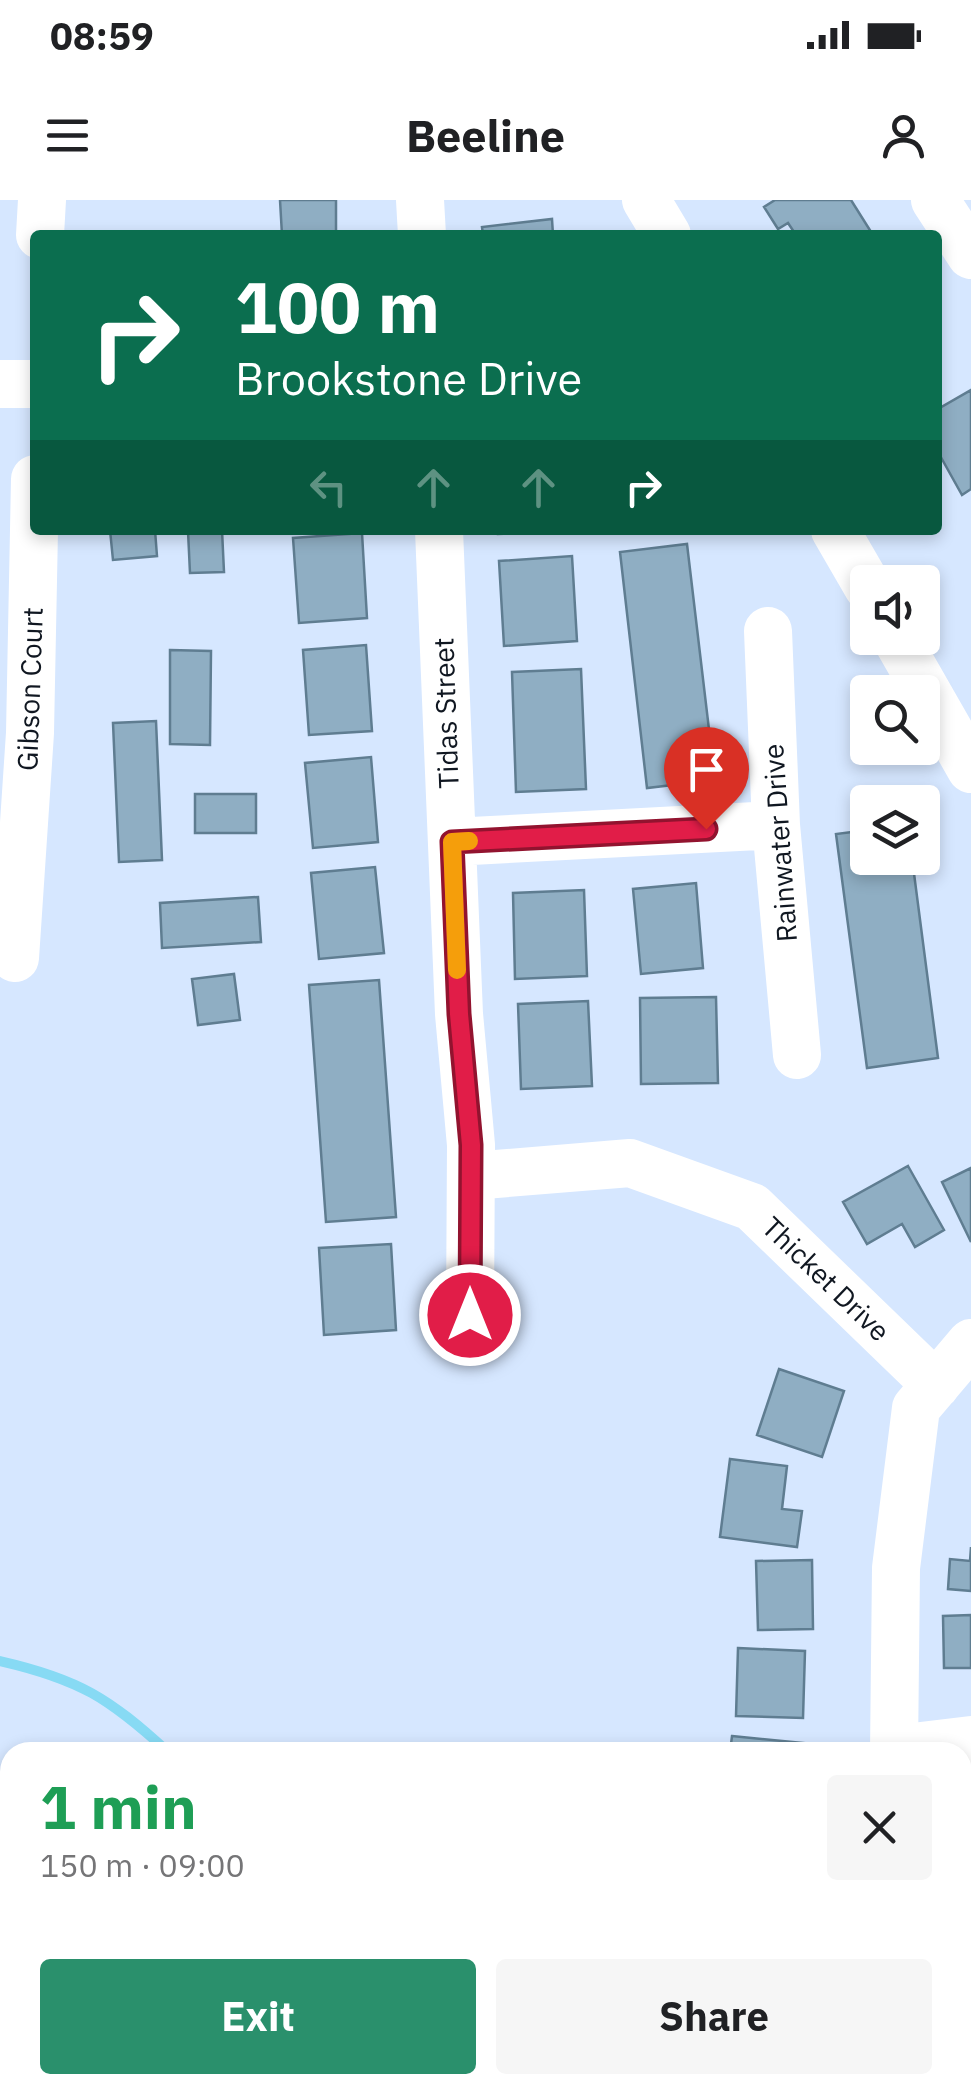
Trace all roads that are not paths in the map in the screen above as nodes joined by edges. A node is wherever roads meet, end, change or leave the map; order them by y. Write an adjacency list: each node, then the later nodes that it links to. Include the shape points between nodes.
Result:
1 (42, 200): 5 (street)
2 (420, 200): 6 (street)
3 (646, 200): 7 (street)
4 (936, 200): 8 (street)
5 (40, 230)
6 (422, 230)
7 (664, 230)
8 (971, 255)
9 (0, 384): 10 (street)
10 (30, 384)
11 (31, 535): 18 (street, Gibson Court)
12 (439, 535): 20 (street, Tidas Street)
13 (838, 535): 14 (street)
14 (855, 565)
15 (768, 631): 19 (street, Rainwater Drive)
16 (906, 655): 17 (street)
17 (971, 769)
18 (13, 806): 21 (street, Gibson Court)
19 (776, 824): 20 (street); 22 (street, Rainwater Drive)
20 (452, 842): 23 (street, Tidas Street)
21 (16, 958)
22 (797, 1055)
23 (471, 1176): 24 (street, Tidas Street); 26 (street, Thicket Drive, via 630,1163 752,1206)
24 (470, 1315)
25 (971, 1343): 26 (street)
26 (936, 1385): 27 (street, via 916,1408 896,1568)
27 (895, 1742)

